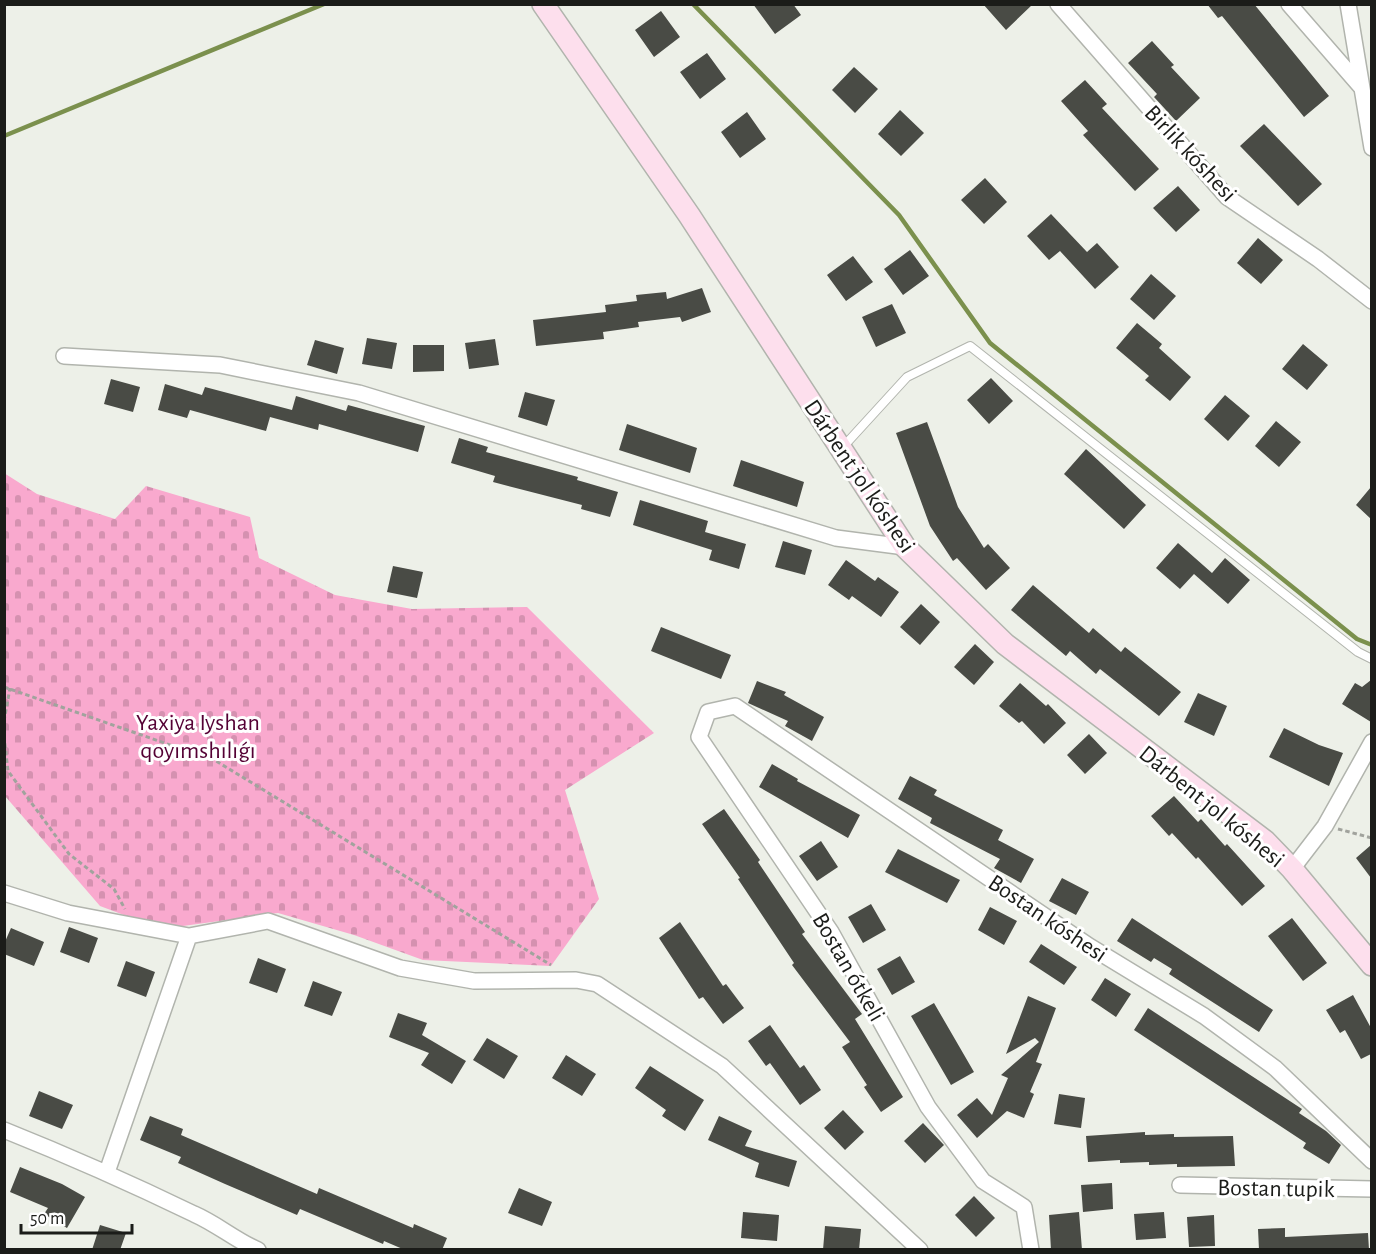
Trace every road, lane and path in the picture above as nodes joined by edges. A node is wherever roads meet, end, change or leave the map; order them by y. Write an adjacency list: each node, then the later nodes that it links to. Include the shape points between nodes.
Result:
1 (543, 4): 10 (main road, Dárbent jol kóshesi, via 689,215)
2 (1058, 4): 8 (street, Birlik kóshesi, via 1227,197 1318,259)
3 (1289, 4): 5 (street)
4 (1348, 4): 5 (street)
5 (1362, 89): 6 (street)
6 (1370, 129): 7 (street)
7 (1371, 148)
8 (1371, 301)
9 (64, 356): 11 (street, via 220,365 358,393 836,538)
10 (840, 451): 11 (main road, Dárbent jol kóshesi); 12 (lane, via 907,377 970,346)
11 (905, 547): 21 (main road, Dárbent jol kóshesi, via 1005,644 1265,841)
12 (1371, 659)
13 (4, 687): 14 (path)
14 (9, 688): 16 (path); 26 (path, via 216,761)
15 (708, 712): 28 (street, Bostan kóshesi, via 735,706 1089,946 1204,1016 1275,1068); 34 (street, Bostan ótkeli, via 699,737 831,932 928,1107 983,1180 1024,1207)
16 (4, 721)
17 (4, 736): 23 (path, via 8,771 69,854 114,889)
18 (1371, 742): 19 (street)
19 (1325, 826): 20 (path); 21 (street)
20 (1371, 838)
21 (1292, 869): 25 (main road, Dárbent jol kóshesi)
22 (4, 893): 23 (street, via 68,913)
23 (133, 925): 24 (street)
24 (189, 936): 26 (street, via 268,921 400,968 474,981); 29 (street)
25 (1371, 965)
26 (576, 980): 33 (street, via 597,984 722,1066)
27 (4, 1130): 29 (street)
28 (1371, 1161)
29 (107, 1172): 32 (street, via 218,1225 240,1243)
30 (1180, 1185): 31 (street, Bostan tupik)
31 (1371, 1189)
32 (258, 1250)
33 (920, 1250)
34 (1031, 1250)

